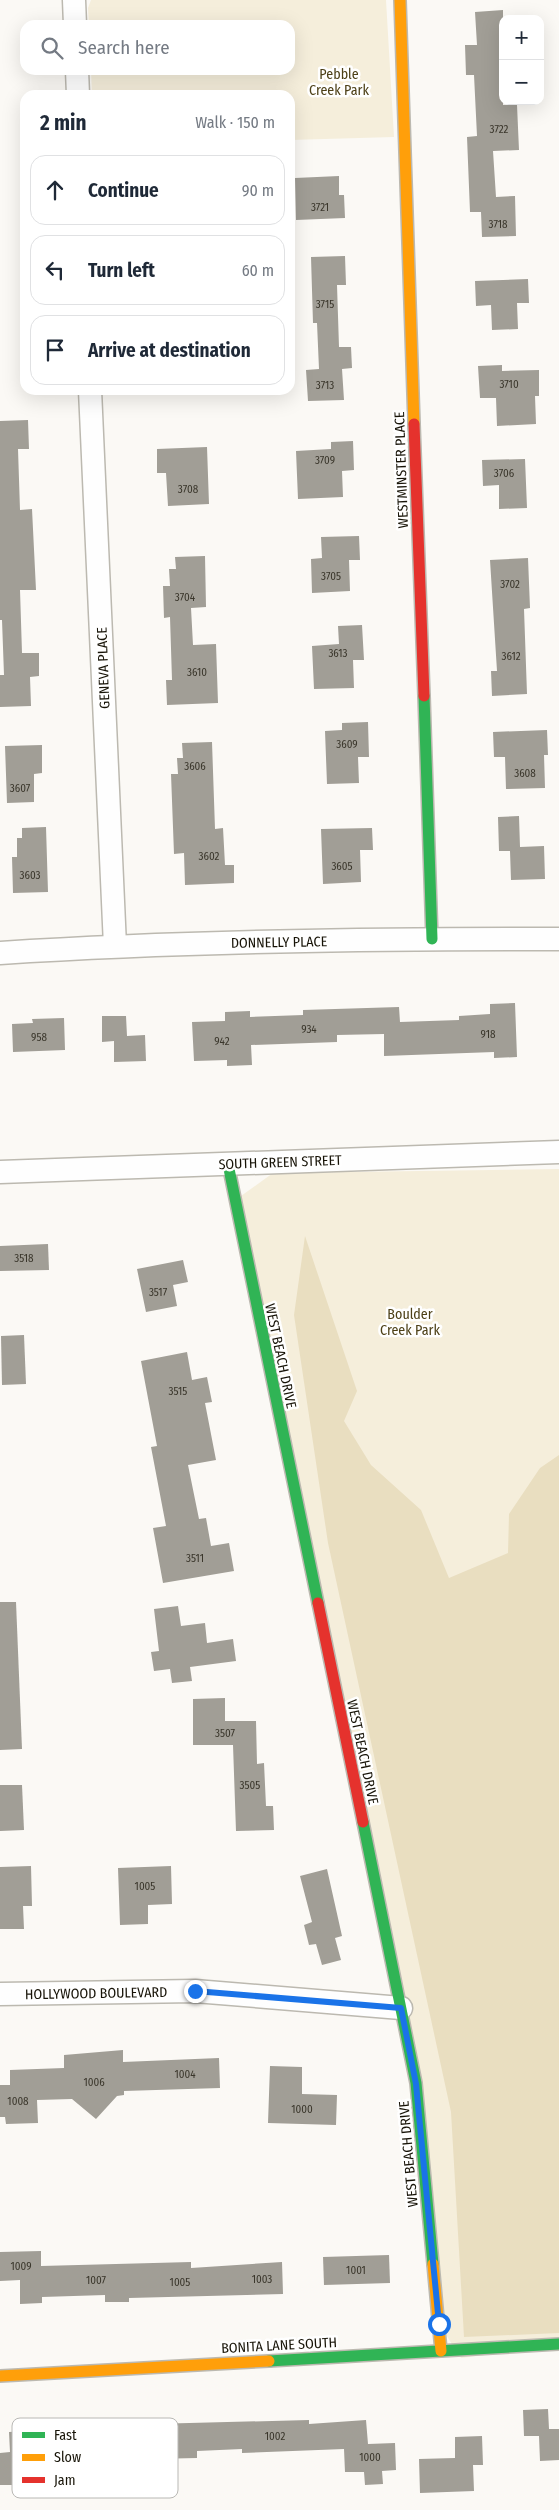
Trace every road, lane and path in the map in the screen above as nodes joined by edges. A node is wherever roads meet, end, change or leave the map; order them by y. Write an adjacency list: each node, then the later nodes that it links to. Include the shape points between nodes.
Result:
1 (74, 0): 3 (street)
2 (400, 0): 7 (street, WESTMINSTER PLACE)
3 (75, 20)
4 (77, 75): 5 (street)
5 (78, 90)
6 (90, 395): 9 (street, GENEVA PLACE)
7 (432, 939): 8 (street, DONNELLY PLACE); 9 (street, DONNELLY PLACE)
8 (559, 939)
9 (115, 946): 10 (street, DONNELLY PLACE)
10 (0, 954)
11 (559, 1152): 12 (street, SOUTH GREEN STREET)
12 (228, 1164): 13 (street, SOUTH GREEN STREET); 15 (street, WEST BEACH DRIVE)
13 (0, 1172)
14 (0, 1994): 15 (street, HOLLYWOOD BOULEVARD, via 195,1991)
15 (401, 2008): 17 (street, WEST BEACH DRIVE, via 416,2084)
16 (559, 2344): 17 (street, BONITA LANE SOUTH)
17 (441, 2351): 18 (street, BONITA LANE SOUTH)
18 (0, 2376)

